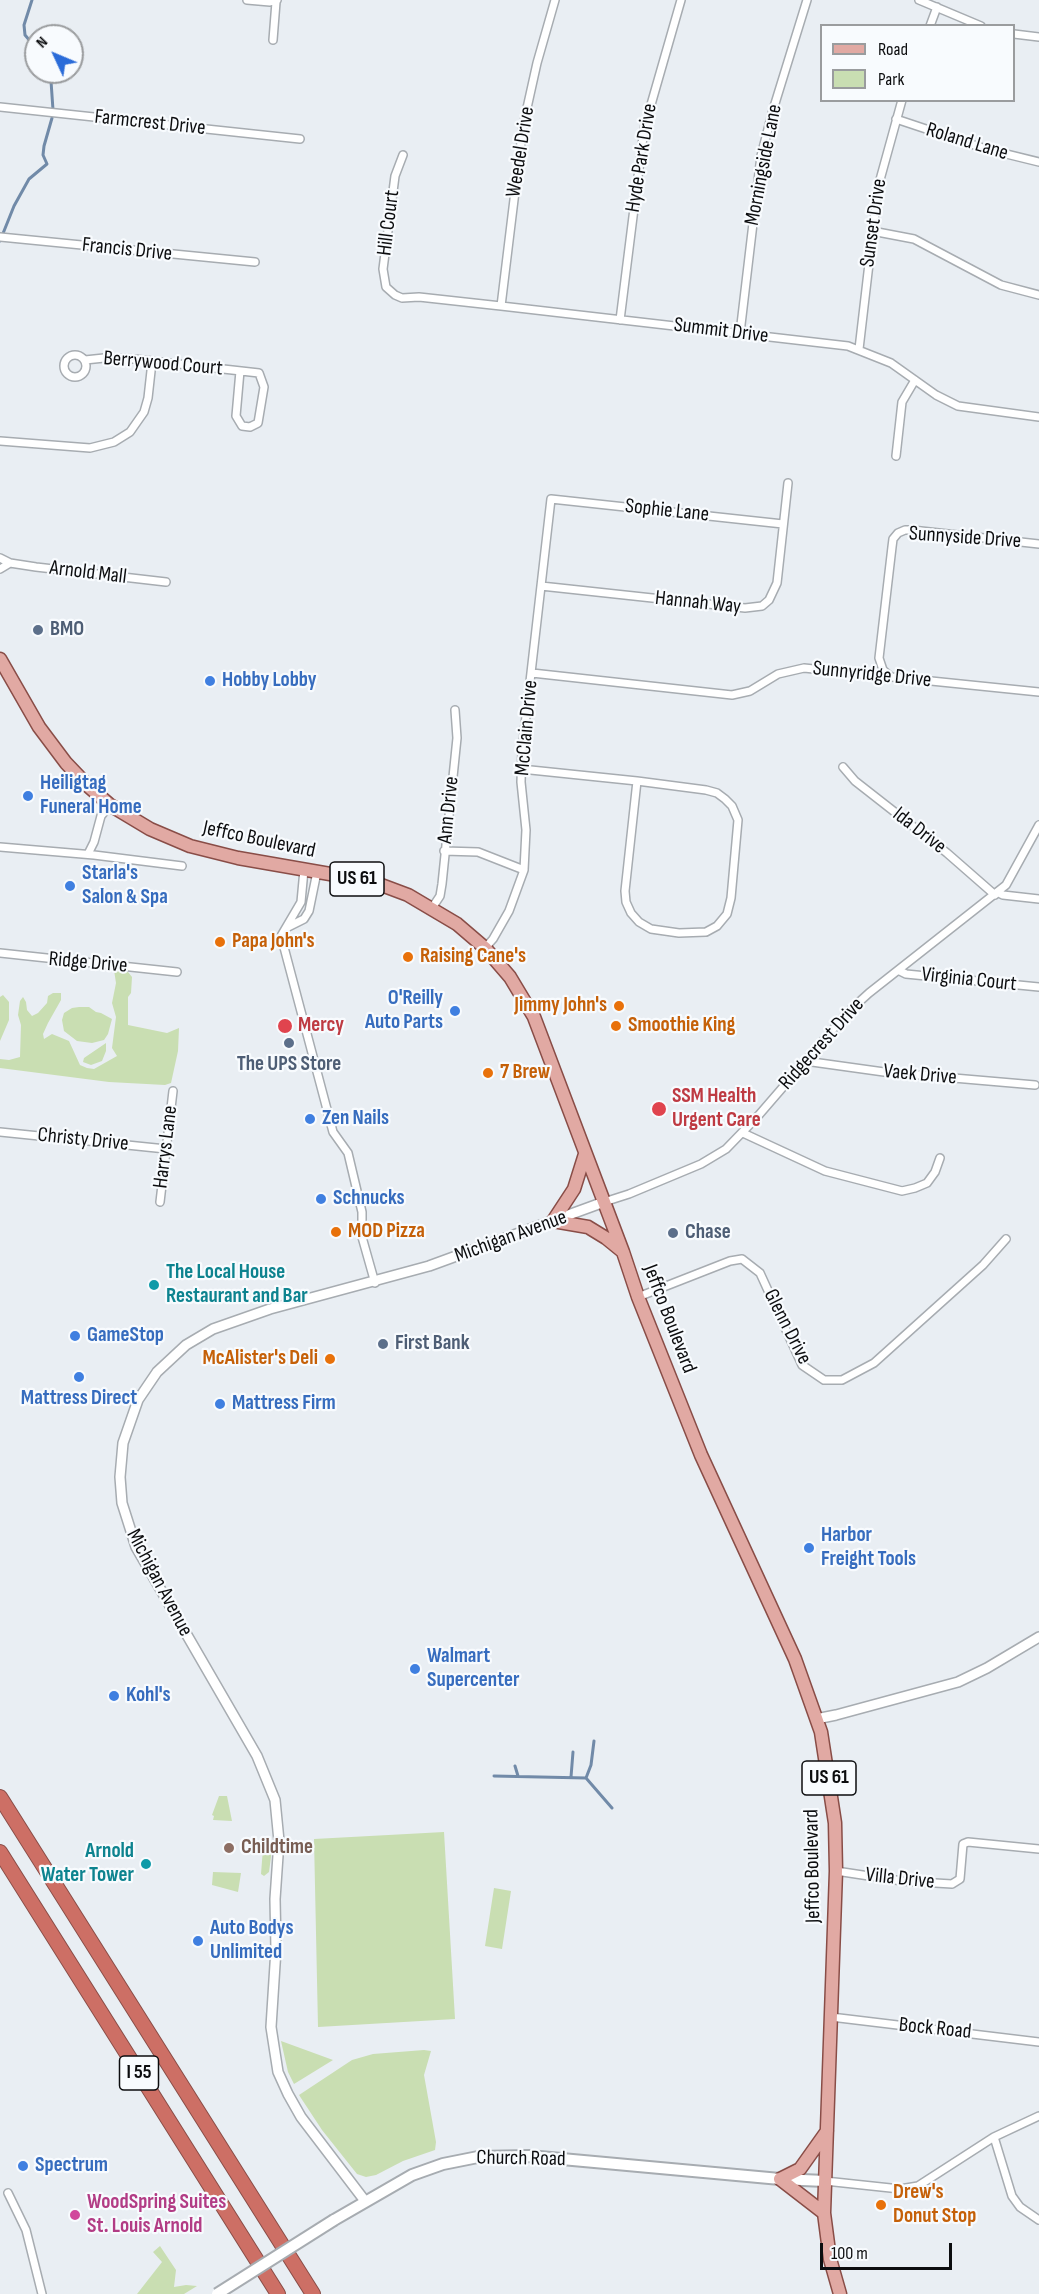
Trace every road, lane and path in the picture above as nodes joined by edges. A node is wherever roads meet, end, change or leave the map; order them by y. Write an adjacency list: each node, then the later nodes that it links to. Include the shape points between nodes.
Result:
1 (247, 0): 6 (street)
2 (555, 0): 24 (street, Weedel Drive, via 523,126)
3 (681, 0): 25 (street, Hyde Park Drive, via 642,137)
4 (807, 0): 26 (street, Morningside Lane, via 761,156)
5 (919, 0): 7 (street)
6 (277, 1): 12 (street)
7 (937, 7): 8 (street); 9 (street)
8 (931, 24)
9 (976, 24)
10 (1015, 34): 11 (street)
11 (1039, 37)
12 (273, 40)
13 (901, 102): 15 (street, Sunset Drive)
14 (0, 107): 16 (street, Farmcrest Drive)
15 (896, 119): 18 (street, Roland Lane); 19 (street, Sunset Drive, via 880,176)
16 (300, 139)
17 (403, 155): 22 (street, Hill Court, via 395,176 383,269 383,281)
18 (1039, 162)
19 (872, 231): 23 (street, via 914,239 1001,285); 27 (street, Sunset Drive)
20 (0, 237): 21 (street, Francis Drive)
21 (255, 262)
22 (389, 291): 24 (street, Summit Drive, via 402,298)
23 (1039, 295)
24 (501, 306): 25 (street, Summit Drive)
25 (620, 320): 26 (street, Summit Drive)
26 (740, 333): 27 (street, Summit Drive)
27 (859, 349): 31 (street, Summit Drive, via 891,363)
28 (85, 360): 29 (street, Berrywood Court)
29 (152, 362): 30 (street, Berrywood Court); 33 (street, via 144,412 130,432 114,442 90,448)
30 (240, 371): 30 (street, Berrywood Court, via 236,416 242,426 250,427 258,423 264,387 259,373)
31 (915, 380): 32 (street, Summit Drive, via 958,406); 34 (street, via 902,402)
32 (1039, 417)
33 (0, 441)
34 (896, 456)
35 (788, 483): 37 (street, Hannah Way)
36 (551, 499): 37 (street, Sophie Lane); 43 (street, McClain Drive)
37 (783, 525): 43 (street, Hannah Way, via 775,591 769,600 753,608)
38 (1039, 544): 46 (street, Sunnyside Drive, via 912,530 898,533 893,539 879,658 883,670)
39 (0, 558): 40 (street, Arnold Mall)
40 (10, 563): 41 (street); 42 (street, Arnold Mall)
41 (0, 569)
42 (166, 582)
43 (541, 586): 45 (street, McClain Drive)
44 (0, 659): 52 (main road, Jeffco Boulevard / US 61, via 39,727 66,763)
45 (532, 673): 46 (street, Sunnyridge Drive, via 732,695 750,692 794,669); 50 (street, McClain Drive)
46 (892, 676): 47 (street, Sunnyridge Drive)
47 (1039, 693)
48 (455, 710): 55 (street, Ann Drive, via 457,738)
49 (843, 767): 61 (street, Ida Drive, via 855,781)
50 (521, 769): 51 (street); 59 (street, McClain Drive, via 526,831)
51 (637, 781): 51 (street, via 625,891 631,913 651,929 706,932 727,914 738,833 736,813 717,793)
52 (110, 804): 56 (street, via 101,816); 58 (main road, Jeffco Boulevard / US 61, via 150,829 183,843)
53 (1039, 825): 61 (street, Ridgecrest Drive, via 1006,885)
54 (0, 848): 56 (street)
55 (444, 851): 59 (street, via 478,852); 63 (street, Ann Drive, via 441,890)
56 (88, 854): 57 (street)
57 (182, 866)
58 (304, 870): 60 (main road, Jeffco Boulevard / US 61); 64 (street, via 302,902)
59 (524, 870): 65 (street, McClain Drive, via 509,911)
60 (318, 872): 63 (main road, Jeffco Boulevard / US 61, via 376,883); 64 (street, via 309,911 304,919)
61 (997, 894): 62 (street); 67 (street, Ridgecrest Drive)
62 (1039, 899)
63 (432, 908): 65 (main road, Jeffco Boulevard / US 61)
64 (288, 927): 83 (street, via 281,936 333,1132 348,1153 362,1212 362,1237)
65 (484, 948): 76 (main road, Jeffco Boulevard / US 61, via 510,977 534,1017)
66 (0, 953): 68 (street, Ridge Drive)
67 (900, 971): 69 (street, Virginia Court); 70 (street, Ridgecrest Drive, via 847,1013)
68 (177, 972)
69 (1039, 987)
70 (805, 1061): 71 (street, Vaek Drive, via 884,1072); 74 (street, Ridgecrest Drive)
71 (1035, 1084)
72 (173, 1091): 75 (street, Harrys Lane)
73 (0, 1132): 75 (street, Christy Drive)
74 (743, 1133): 77 (street, via 825,1171 902,1191 927,1183); 79 (street, Ridgecrest Drive, via 710,1160)
75 (166, 1149): 78 (street, Harrys Lane)
76 (585, 1154): 79 (main road, Jeffco Boulevard / US 61); 80 (main road, via 574,1189)
77 (940, 1158)
78 (160, 1202)
79 (604, 1202): 80 (street, Michigan Avenue); 82 (main road, Jeffco Boulevard / US 61)
80 (553, 1221): 82 (main road, via 588,1227); 83 (street, Michigan Avenue)
81 (1006, 1239): 84 (street, Glenn Drive, via 983,1265 874,1363 842,1380 824,1380 802,1365 760,1273 742,1259)
82 (623, 1252): 84 (main road, Jeffco Boulevard / US 61)
83 (375, 1283): 99 (street, Michigan Avenue, via 243,1318 186,1345 158,1372 138,1400 124,1437 120,1470 123,1509 136,1547 250,1744 272,1791 279,1834 271,2012 276,2062 301,2118)
84 (638, 1298): 86 (main road, Jeffco Boulevard / US 61, via 701,1455 795,1659)
85 (1039, 1637): 86 (street, via 958,1682)
86 (816, 1719): 90 (main road, Jeffco Boulevard / US 61, via 835,1823)
87 (0, 1797): 105 (highway, I 55)
88 (1039, 1849): 90 (street, Villa Drive, via 963,1844 960,1879 952,1884)
89 (0, 1852): 104 (highway, I 55)
90 (836, 1871): 91 (main road, Jeffco Boulevard / US 61)
91 (831, 2017): 92 (street, Bock Road); 94 (main road, Jeffco Boulevard / US 61)
92 (1039, 2042)
93 (1039, 2116): 95 (street)
94 (828, 2130): 96 (main road, via 807,2162); 97 (main road, Jeffco Boulevard / US 61)
95 (994, 2136): 97 (street, via 918,2186 900,2189); 101 (street, via 1012,2196)
96 (780, 2179): 97 (main road, Church Road); 99 (main road, Church Road, via 497,2156 466,2158 429,2168); 100 (main road)
97 (825, 2181): 100 (main road, Jeffco Boulevard / US 61)
98 (8, 2193): 102 (street, via 26,2230)
99 (365, 2201): 103 (main road, Church Road, bridge)
100 (824, 2213): 106 (main road, Jeffco Boulevard / US 61, via 830,2259)
101 (1039, 2220)
102 (42, 2294)
103 (216, 2294)
104 (278, 2294)
105 (313, 2294)
106 (840, 2294)

